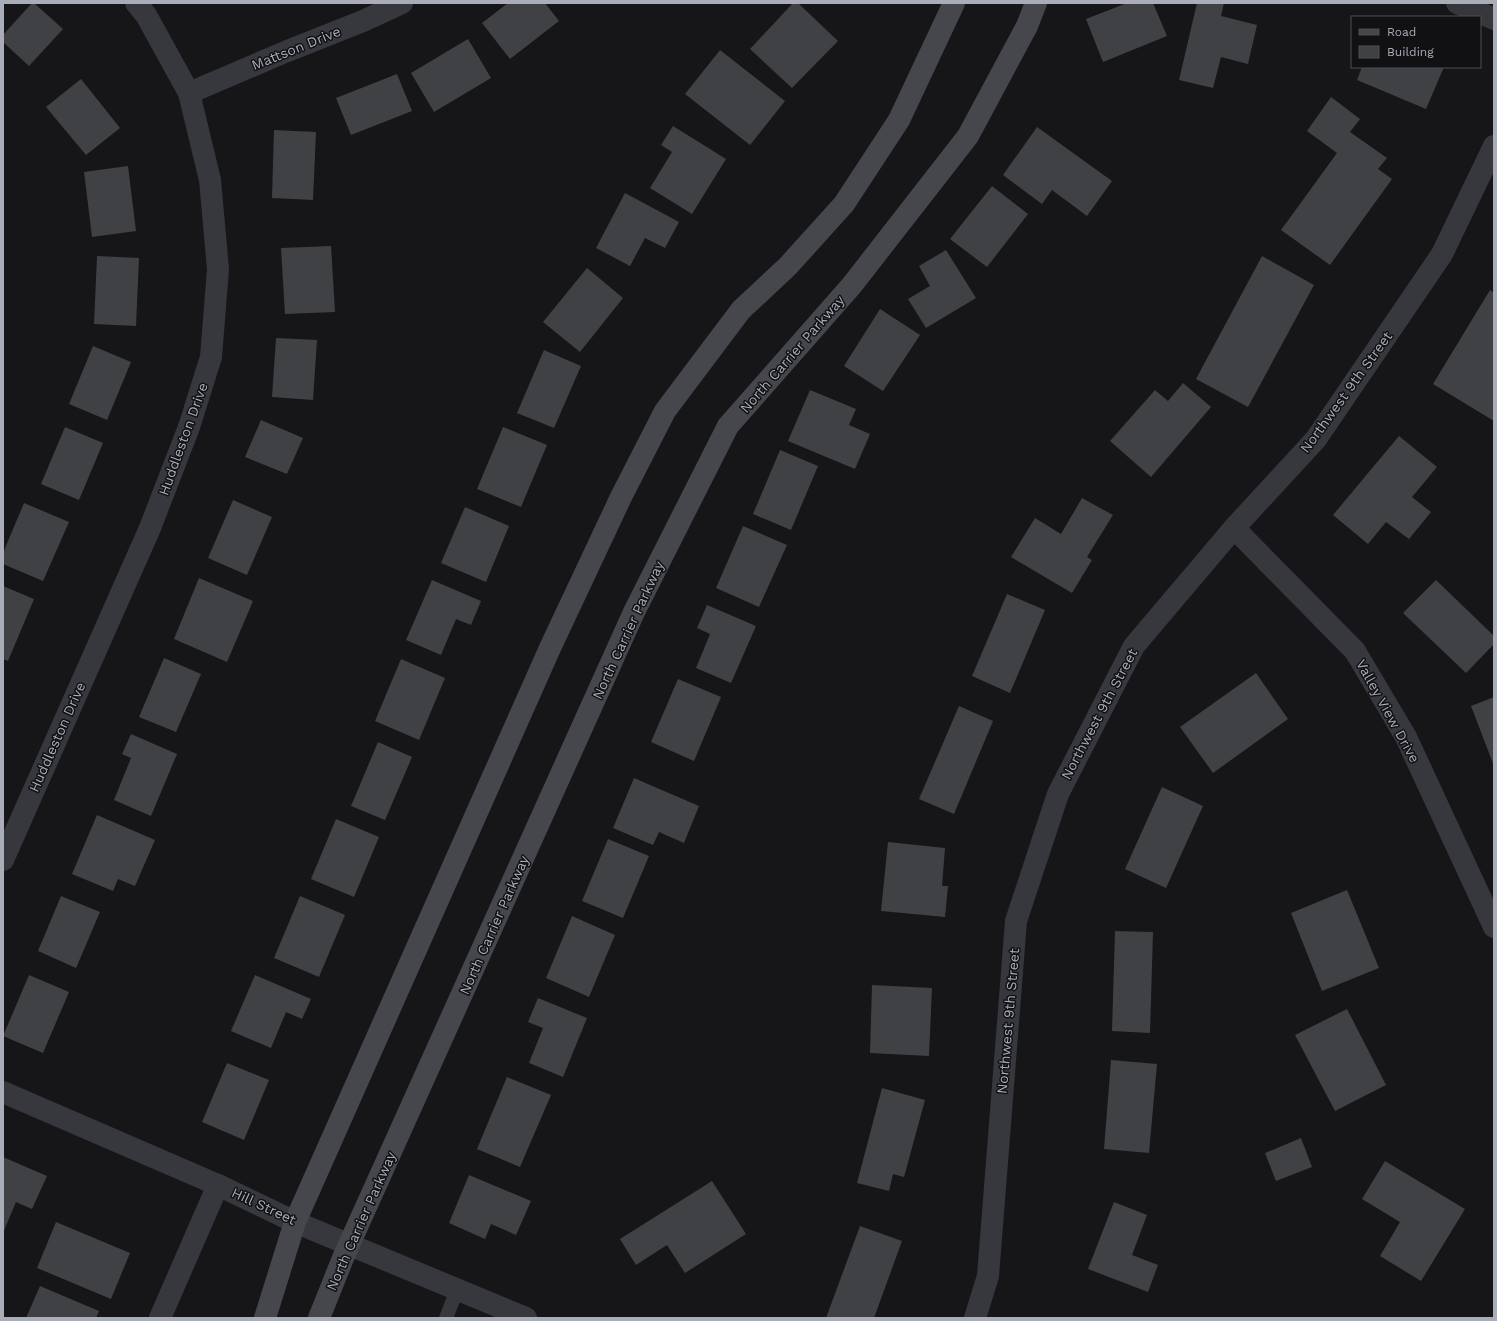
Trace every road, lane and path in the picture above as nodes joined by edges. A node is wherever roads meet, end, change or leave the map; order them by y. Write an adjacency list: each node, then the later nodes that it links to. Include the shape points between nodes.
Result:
1 (136, 3): 7 (street, Huddleston Drive, via 146,15)
2 (402, 3): 7 (street, Mattson Drive)
3 (954, 3): 14 (main road, via 899,120 844,204 788,266 741,310 665,411 621,497 550,648)
4 (1036, 3): 15 (main road, North Carrier Parkway, via 1027,26 968,136 852,285 728,426 634,612)
5 (1457, 3): 6 (street)
6 (1494, 19)
7 (189, 93): 10 (street, Huddleston Drive, via 210,180 218,269 211,357 189,427 150,528)
8 (1494, 146): 9 (street, Northwest 9th Street, via 1442,254 1429,274 1316,438)
9 (1234, 528): 11 (street, Valley View Drive, via 1355,651 1406,737); 22 (street, Northwest 9th Street, via 1134,646 1058,794 1016,921 988,1276)
10 (3, 860)
11 (1494, 927)
12 (3, 1092): 13 (street, Hill Street)
13 (218, 1185): 14 (street, Hill Street); 17 (street)
14 (295, 1222): 15 (street, Hill Street); 18 (main road)
15 (350, 1245): 16 (street, Hill Street); 19 (main road, North Carrier Parkway)
16 (457, 1290): 20 (lane); 21 (street, Hill Street)
17 (160, 1318)
18 (265, 1318)
19 (319, 1318)
20 (446, 1318)
21 (526, 1318)
22 (975, 1318)

